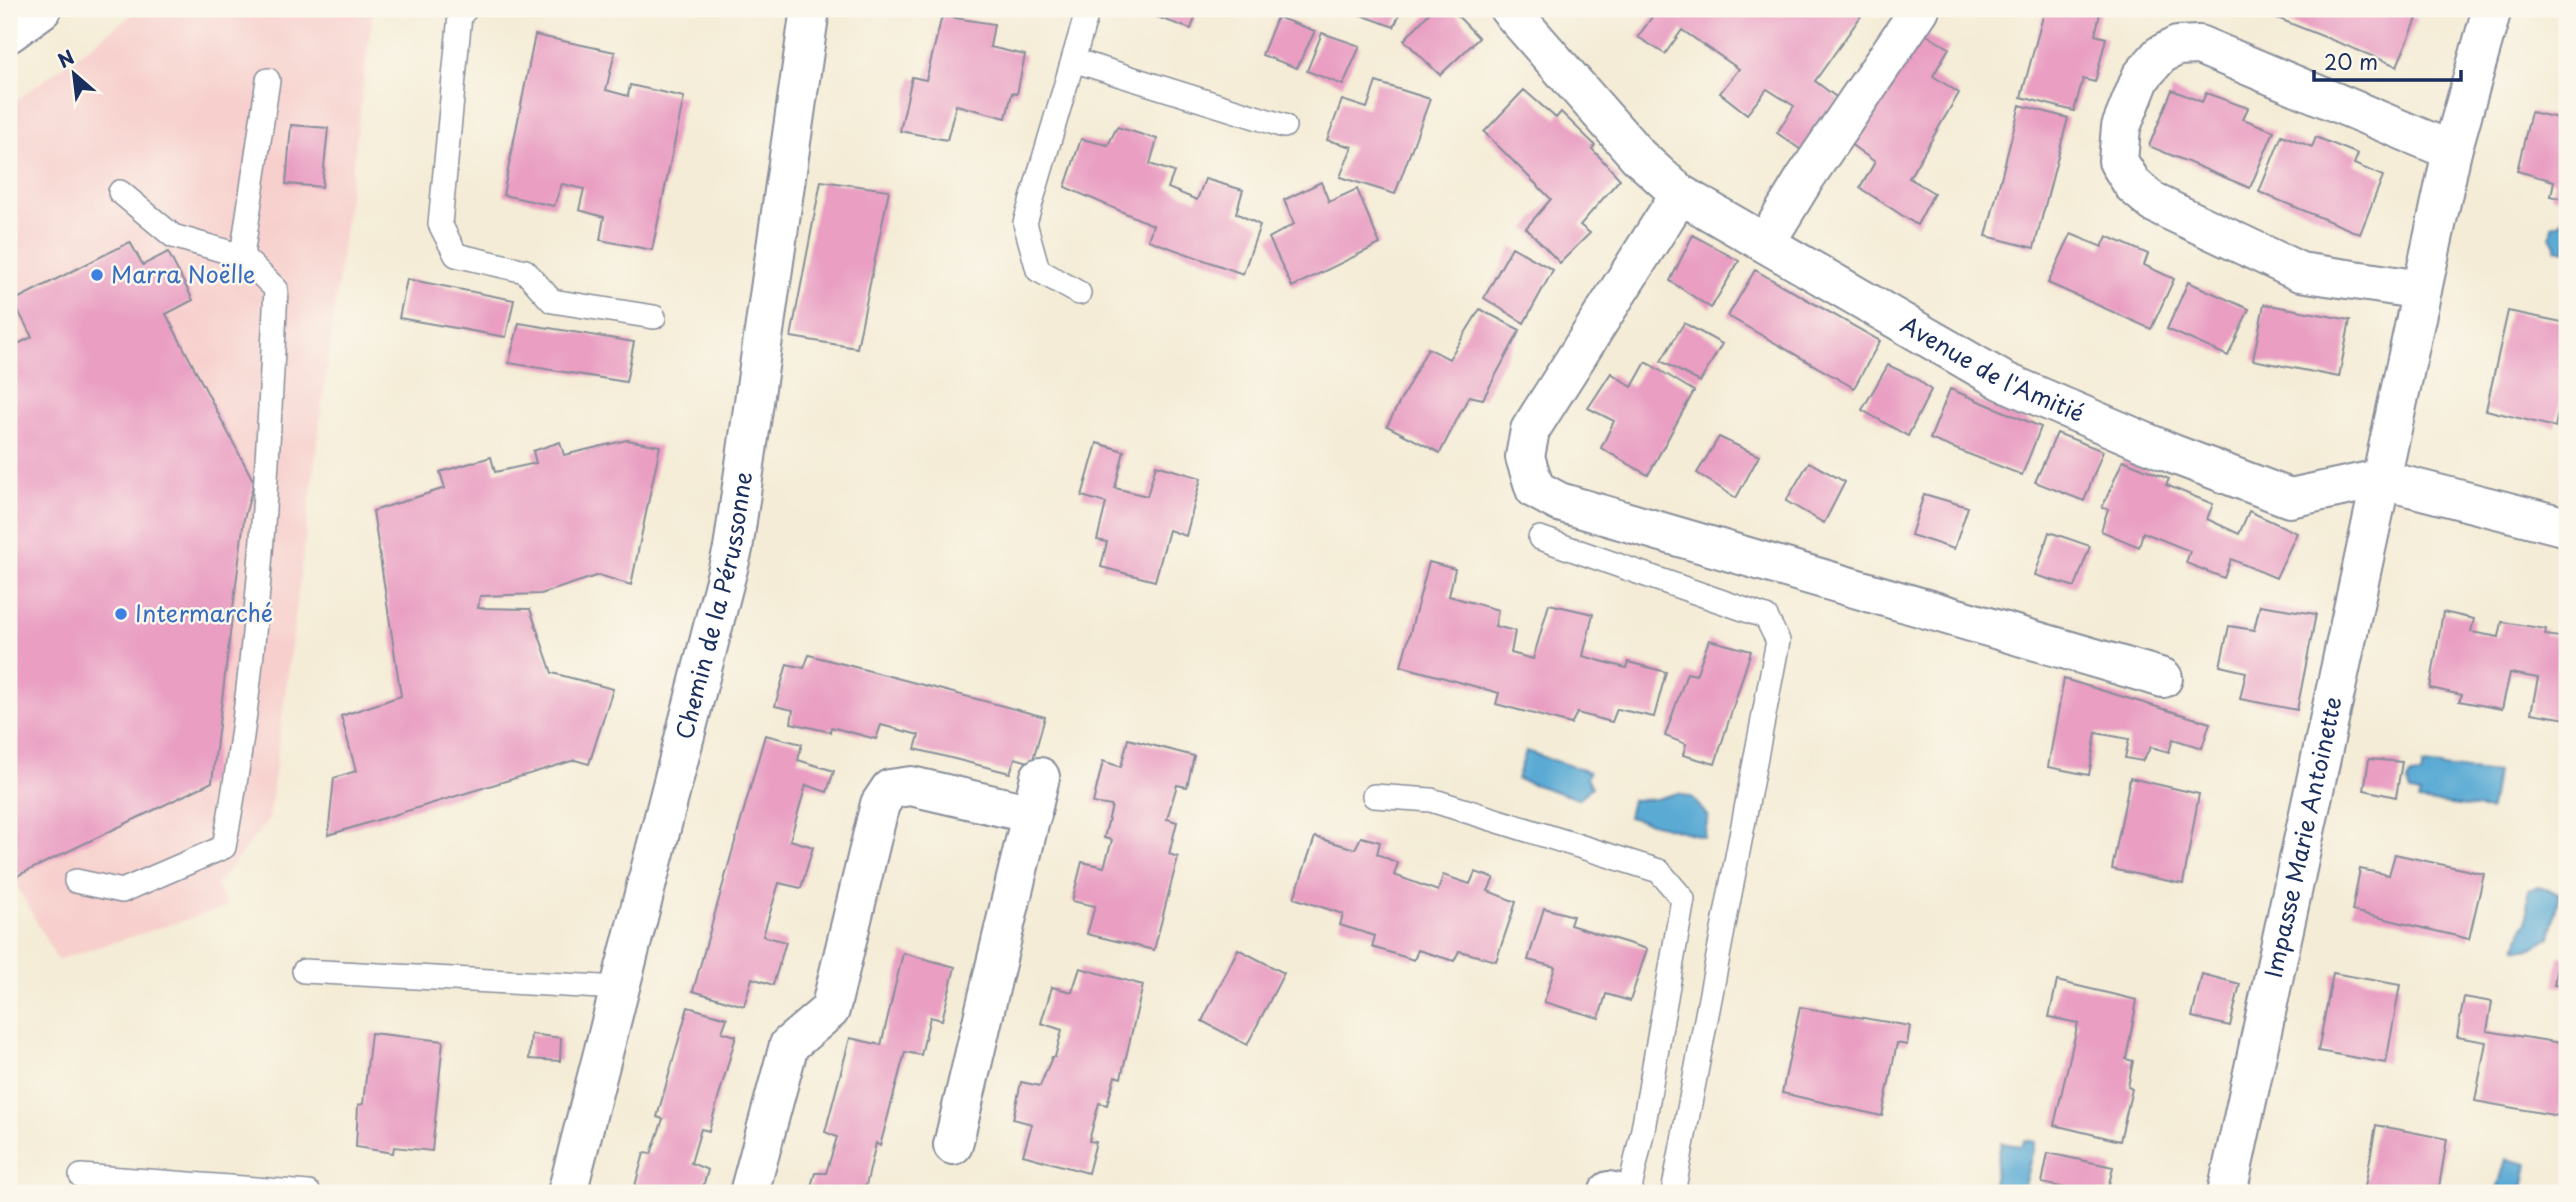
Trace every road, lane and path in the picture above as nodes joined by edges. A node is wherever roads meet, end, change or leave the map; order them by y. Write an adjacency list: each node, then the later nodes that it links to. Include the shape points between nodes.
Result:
1 (42, 9): 8 (street)
2 (466, 9): 19 (lane, via 460,15 440,224 456,255 525,271 552,301)
3 (810, 9): 29 (street, Chemin de la Pérussonne, via 733,549)
4 (1088, 9): 9 (lane)
5 (1509, 9): 14 (street, Avenue de l'Amitié, via 1638,156)
6 (1920, 9): 15 (street)
7 (2492, 9): 12 (street, Impasse Marie Antoinette)
8 (9, 33)
9 (1073, 60): 11 (lane); 18 (lane, via 1025,223 1038,270)
10 (268, 80): 16 (lane)
11 (1284, 126)
12 (2452, 152): 17 (street, Impasse Marie Antoinette); 17 (street, via 2199,45 2177,46 2161,55 2141,77 2121,127 2118,161 2133,185 2154,203 2300,272)
13 (120, 192): 16 (lane, via 173,236)
14 (1680, 194): 15 (street, Avenue de l'Amitié); 23 (street, via 1530,430 1525,457 1535,489 1559,502)
15 (1766, 242): 20 (street, Avenue de l'Amitié, via 2003,381 2173,454 2290,499)
16 (242, 256): 27 (lane, via 276,289 267,478 238,772 224,847 122,891)
17 (2422, 290): 20 (street, Impasse Marie Antoinette)
18 (1079, 293)
19 (654, 317)
20 (2379, 480): 21 (street, Avenue de l'Amitié); 37 (street, Impasse Marie Antoinette)
21 (2567, 527)
22 (1540, 538): 36 (lane, via 1766,617 1778,641)
23 (2163, 678)
24 (1040, 777): 26 (street)
25 (1374, 796): 35 (lane, via 1431,800 1658,871 1683,899 1643,1129)
26 (1032, 814): 30 (street); 34 (street, via 911,786 890,789 880,804 831,1010 789,1045)
27 (76, 881)
28 (304, 971): 29 (lane)
29 (620, 988): 33 (street, Chemin de la Pérussonne)
30 (953, 1145)
31 (81, 1176): 32 (lane)
32 (309, 1193)
33 (567, 1193)
34 (749, 1193)
35 (1618, 1193)
36 (1672, 1193)
37 (2227, 1193)

